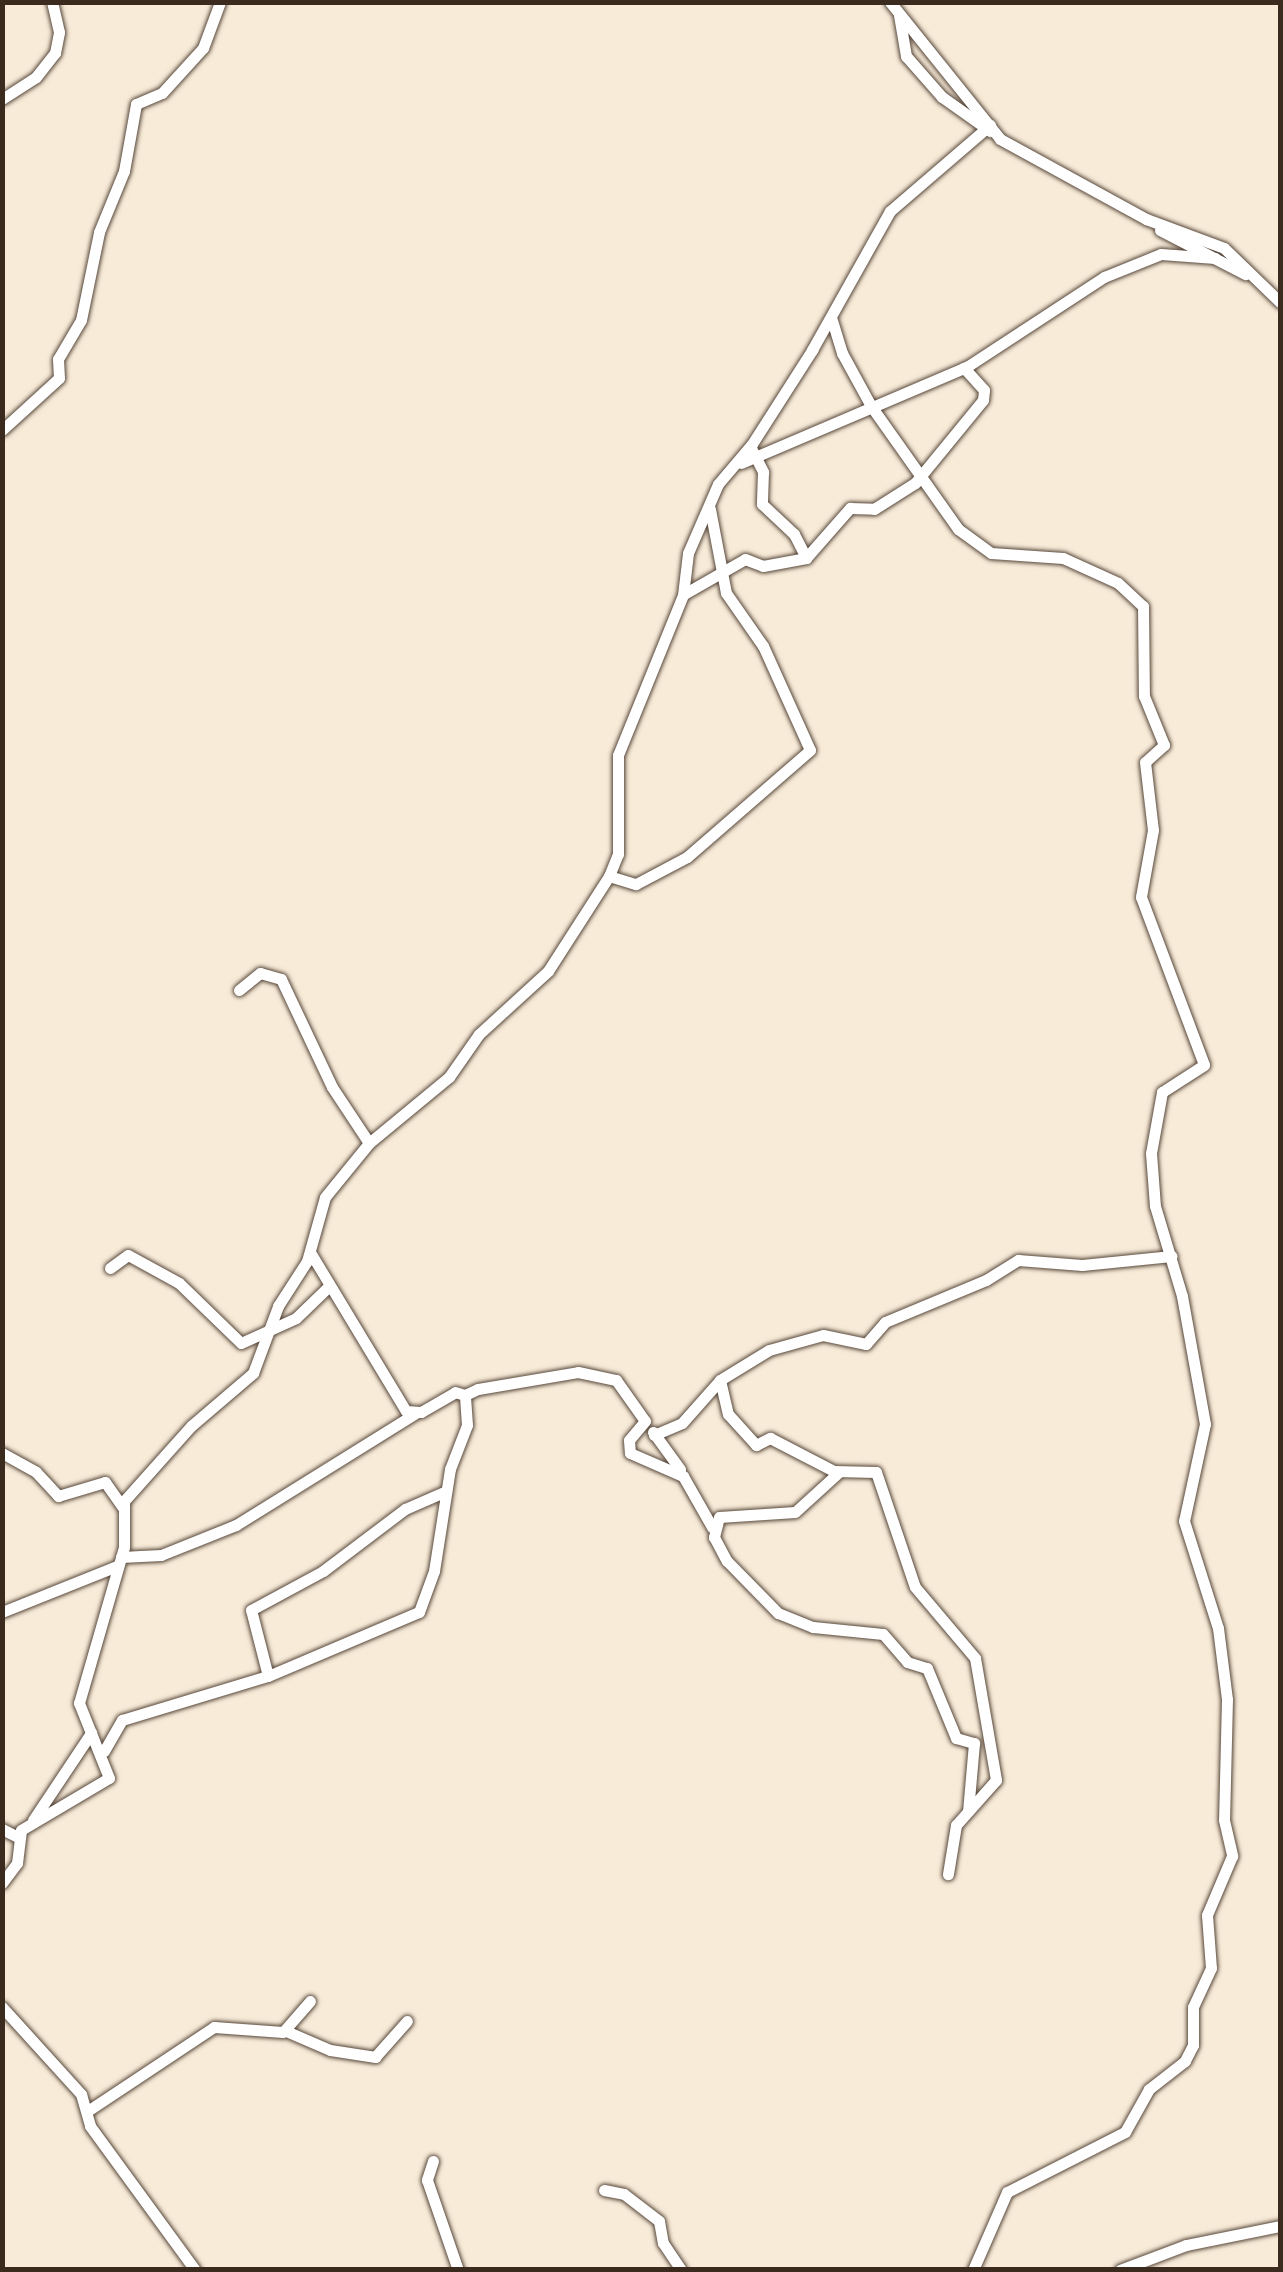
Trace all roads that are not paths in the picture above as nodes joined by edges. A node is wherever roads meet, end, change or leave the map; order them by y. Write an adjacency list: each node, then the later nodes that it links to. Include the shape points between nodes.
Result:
1 (52, 2): 5 (street, via 59,32 55,54 36,78)
2 (220, 2): 14 (street, via 203,48 162,93 136,104 124,171 99,232 81,320 58,358 59,378)
3 (890, 2): 4 (street)
4 (898, 14): 6 (street); 6 (street, via 906,56 942,97)
5 (2, 99)
6 (990, 129): 7 (street); 11 (street, via 890,211)
7 (1146, 219): 8 (street); 9 (street, via 1224,248)
8 (1215, 258): 9 (street); 12 (street, via 1161,254 1104,277)
9 (1262, 284): 10 (street)
10 (1280, 302)
11 (831, 316): 13 (street, via 841,352); 15 (street)
12 (964, 368): 13 (street); 16 (street, via 984,390 984,400)
13 (873, 408): 15 (street); 16 (street)
14 (2, 430)
15 (753, 451): 17 (street, via 721,480); 18 (street, via 762,504 794,534)
16 (921, 472): 18 (street, via 874,510 850,508); 25 (street, via 958,529 990,552 1063,558 1128,590 1145,611 1144,696 1164,745 1146,762 1153,830 1140,892 1204,1065 1165,1088 1155,1110 1153,1196)
17 (710, 508): 19 (street); 20 (street, via 690,547)
18 (806, 558): 19 (street, via 763,566 748,559)
19 (719, 571): 20 (street); 21 (street, via 728,598 763,646 810,750 681,862 636,884)
20 (683, 595): 21 (street, via 618,755 618,854)
21 (609, 876): 23 (street, via 548,971 479,1034 449,1078)
22 (239, 990): 23 (street, via 260,973 282,980 332,1087)
23 (369, 1143): 24 (street, via 319,1207)
24 (310, 1252): 27 (street); 28 (street)
25 (1172, 1256): 29 (street, via 1082,1264 1018,1260 885,1322 866,1344 813,1336 769,1350); 65 (street, via 1205,1424 1184,1522 1218,1628 1227,1699 1223,1791 1232,1856 1207,1914 1211,1968 1194,2007 1193,2045 1185,2061 1149,2088 1125,2132 1006,2192)
26 (110, 1268): 28 (street, via 128,1256 178,1282 236,1340)
27 (328, 1287): 28 (street, via 306,1311); 31 (street)
28 (266, 1336): 40 (street, via 249,1378 175,1442)
29 (720, 1380): 33 (street, via 682,1423); 37 (street, via 728,1414 755,1444 770,1438)
30 (465, 1395): 31 (street, via 448,1394); 32 (street, via 599,1373 624,1386); 39 (street, via 467,1425)
31 (414, 1414): 43 (street, via 236,1526 161,1555)
32 (645, 1420): 33 (street); 36 (street, via 630,1440 630,1452)
33 (654, 1435): 34 (street)
34 (664, 1452): 36 (street); 38 (street)
35 (2, 1453): 40 (street, via 36,1472 58,1496 104,1482)
36 (670, 1468): 38 (street); 41 (street)
37 (840, 1472): 42 (street, via 795,1512); 48 (street, via 876,1472 916,1587 976,1658 997,1768 988,1794)
38 (683, 1476): 41 (street)
39 (446, 1491): 45 (street, via 434,1571 419,1612); 45 (street, via 405,1509 323,1571 251,1610)
40 (122, 1508): 43 (street)
41 (702, 1511): 42 (street)
42 (715, 1522): 48 (street, via 727,1560 778,1613 813,1627 883,1634 907,1662 927,1668 956,1738 974,1743)
43 (119, 1562): 44 (street); 46 (street, via 81,1689 80,1714)
44 (2, 1612)
45 (268, 1676): 47 (street, via 122,1720)
46 (91, 1733): 47 (street); 49 (street, via 46,1791)
47 (104, 1751): 49 (street, via 106,1783)
48 (968, 1811): 52 (street, via 952,1834)
49 (33, 1820): 51 (street)
50 (2, 1829): 51 (street)
51 (18, 1836): 53 (street, via 17,1863)
52 (948, 1874)
53 (2, 1883)
54 (310, 2001): 57 (street)
55 (2, 2007): 58 (street)
56 (407, 2022): 57 (street, via 375,2057 330,2050)
57 (286, 2031): 58 (street, via 218,2026)
58 (89, 2110): 62 (street, via 90,2126)
59 (433, 2161): 63 (street, via 427,2180)
60 (604, 2190): 64 (street, via 624,2194 659,2221)
61 (1280, 2226): 66 (street, via 1186,2245)
62 (196, 2270)
63 (458, 2270)
64 (681, 2270)
65 (973, 2270)
66 (1120, 2270)

